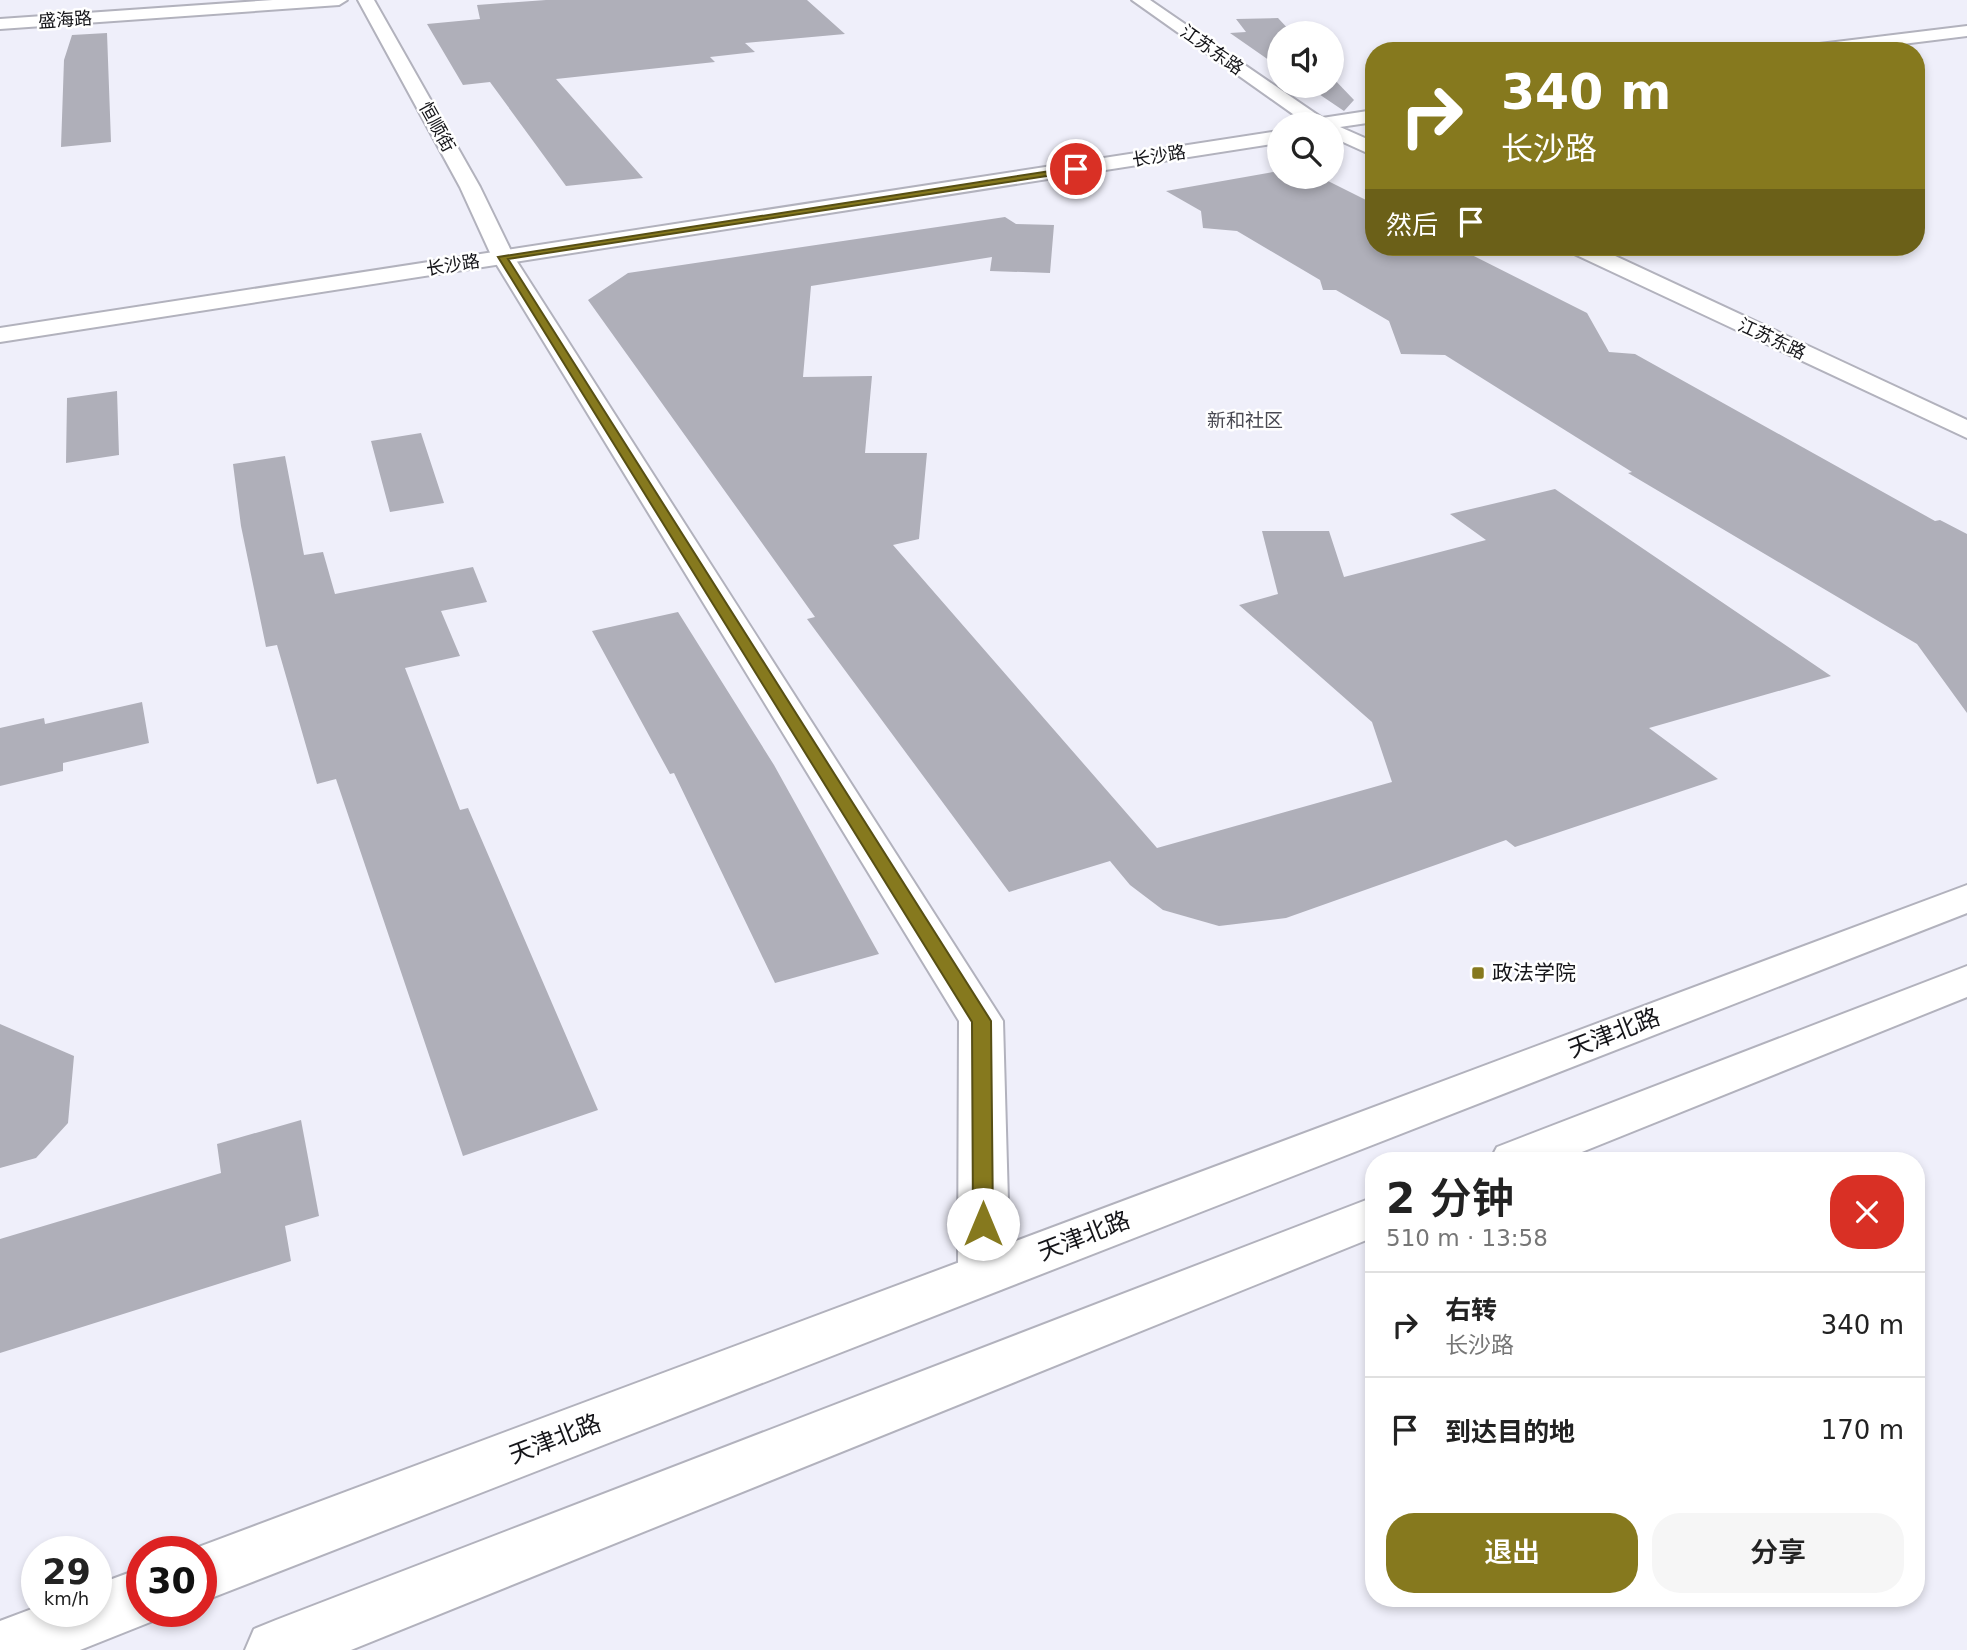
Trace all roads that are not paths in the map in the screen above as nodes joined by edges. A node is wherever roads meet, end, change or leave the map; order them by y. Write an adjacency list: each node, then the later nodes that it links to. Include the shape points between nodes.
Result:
1 (339, 0): 4 (street, 盛海路)
2 (366, 0): 18 (street, 恒顺街, via 470,187)
3 (1140, 0): 9 (street, 江苏东路)
4 (0, 24)
5 (1967, 31): 7 (street)
6 (1967, 36): 8 (street)
7 (1877, 42)
8 (1919, 42)
9 (1301, 112)
10 (1365, 117): 11 (street)
11 (1344, 120)
12 (1365, 124): 13 (street)
13 (1344, 128)
14 (1267, 132): 18 (street, 长沙路)
15 (1344, 136): 17 (street)
16 (1267, 139): 18 (street, 长沙路)
17 (1365, 146)
18 (501, 253): 20 (street, 长沙路); 21 (street, 长沙路); 27 (street, 恒顺街, via 982,1021)
19 (1597, 256): 22 (street, 江苏东路)
20 (0, 325)
21 (0, 335)
22 (1967, 430)
23 (1967, 898): 27 (street, 天津北路)
24 (1967, 981): 25 (street)
25 (1534, 1152)
26 (1365, 1220): 31 (street)
27 (984, 1274): 28 (street, 天津北路)
28 (217, 1568)
29 (126, 1603): 30 (street)
30 (3, 1650)
31 (276, 1650)

